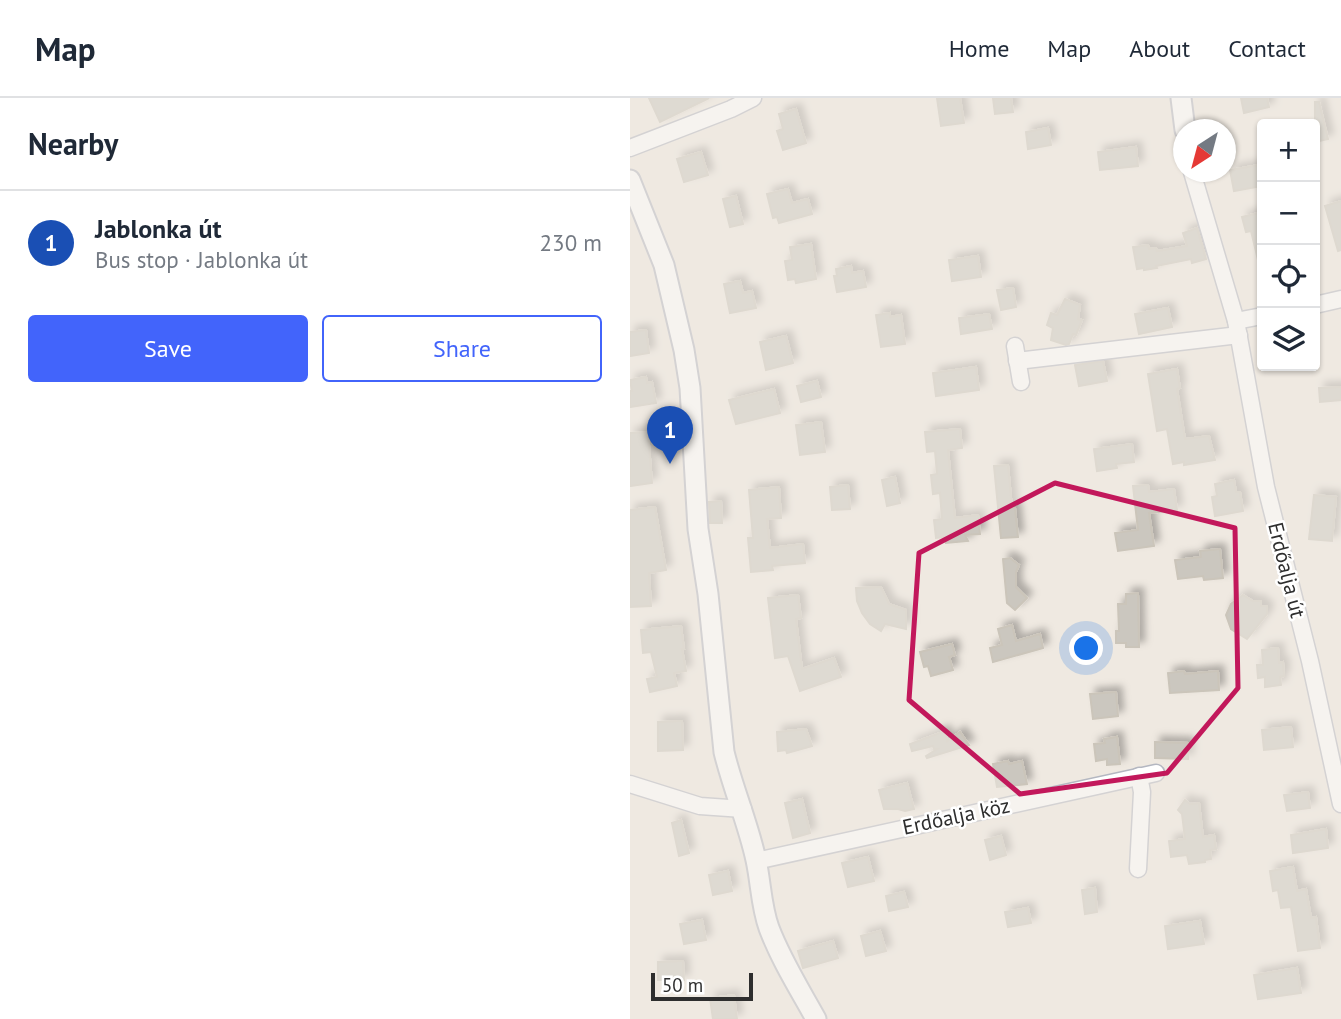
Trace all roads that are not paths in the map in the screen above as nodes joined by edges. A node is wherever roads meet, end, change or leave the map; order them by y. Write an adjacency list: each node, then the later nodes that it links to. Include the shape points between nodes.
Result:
1 (753, 98): 4 (street)
2 (1181, 98): 3 (street)
3 (1184, 119)
4 (630, 148)
5 (630, 180): 16 (street, via 664,265 684,350 698,528 723,742)
6 (1195, 182): 10 (street, Erdőalja út)
7 (1341, 299): 8 (street)
8 (1320, 304)
9 (1257, 318): 10 (street)
10 (1237, 328): 11 (street, via 1016,354); 15 (street, Erdőalja út, via 1271,509)
11 (1021, 382)
12 (1156, 773): 13 (street, Erdőalja köz)
13 (1139, 776): 17 (street, Erdőalja köz); 18 (street)
14 (630, 784): 16 (street, via 700,806)
15 (1341, 804)
16 (743, 809): 17 (street)
17 (756, 861): 19 (street, via 769,928)
18 (1138, 869)
19 (816, 1019)

